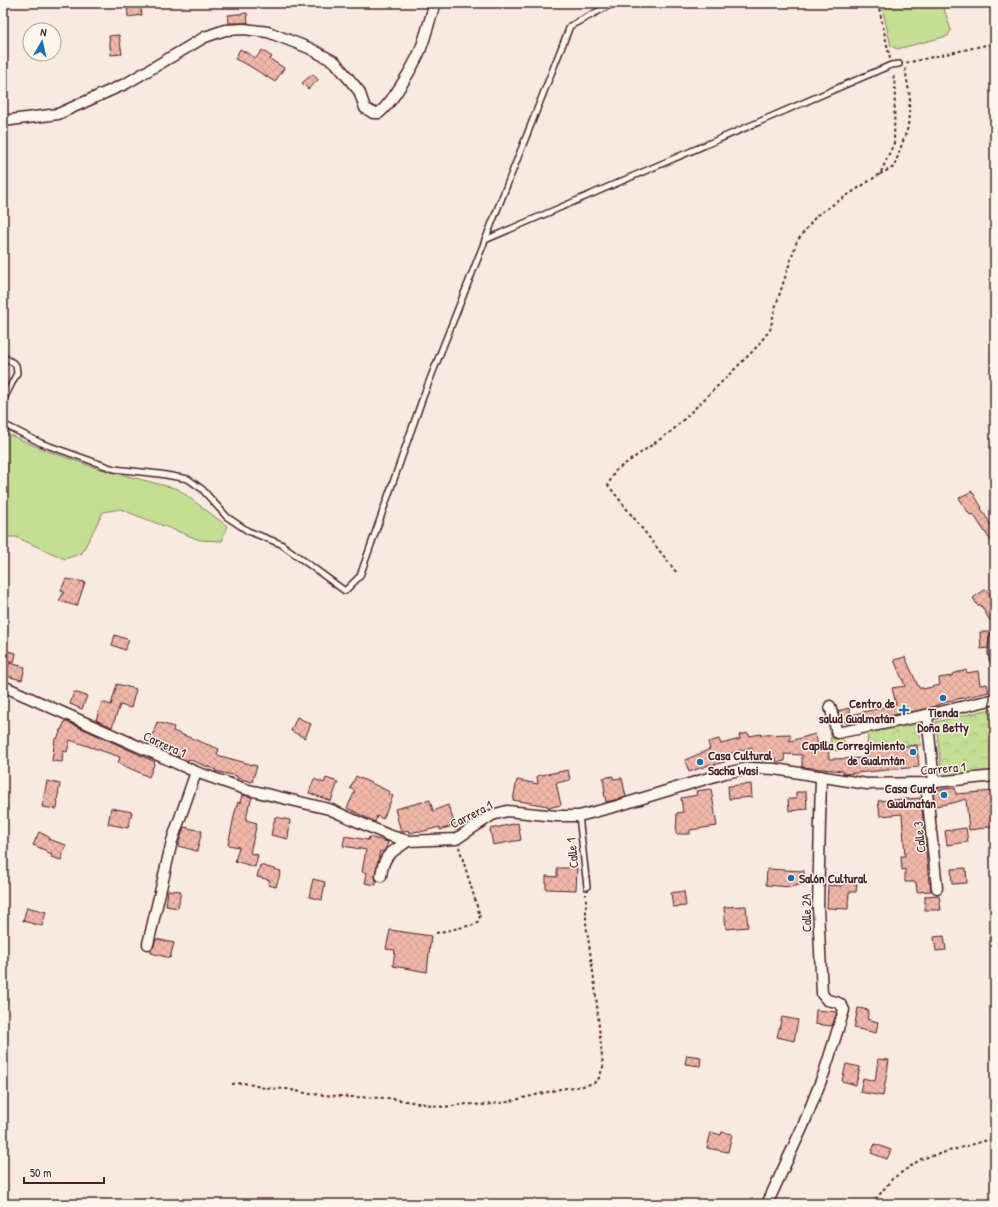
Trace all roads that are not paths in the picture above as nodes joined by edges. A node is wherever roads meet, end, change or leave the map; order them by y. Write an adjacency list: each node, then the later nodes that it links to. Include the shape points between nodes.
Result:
1 (435, 3): 4 (street, via 419,52 386,108 379,113 372,113 365,108 359,91 335,62 309,48 268,32 244,29 224,30 205,37 128,83 58,114)
2 (614, 3): 5 (lane, via 570,26)
3 (898, 64): 5 (lane)
4 (3, 121)
5 (485, 240): 8 (lane, via 423,397 360,576 344,591 281,544 248,531 227,517 202,489 188,479 114,469 41,443)
6 (3, 356): 7 (lane, via 16,365 17,373)
7 (3, 402)
8 (3, 424)
9 (995, 638): 10 (street)
10 (995, 659)
11 (3, 686): 15 (street, Carrera 1)
12 (995, 699): 14 (street)
13 (830, 706): 14 (street, via 837,733)
14 (927, 715): 18 (street, Calle 3)
15 (196, 772): 20 (street, Carrera 1, via 245,789 329,809 388,835); 24 (street, via 172,841)
16 (821, 776): 18 (street, Carrera 1, via 867,784); 19 (street, Carrera 1, via 750,768); 25 (street, Calle 2A, via 818,908 822,994 827,1000 841,1004 844,1010 824,1073 803,1126)
17 (995, 776): 18 (street, Carrera 1)
18 (930, 783): 23 (street, Calle 3)
19 (580, 816): 20 (street, Carrera 1, via 507,811 492,815 456,839); 22 (lane, Calle 1)
20 (408, 840): 21 (street, via 385,857)
21 (381, 876)
22 (586, 887)
23 (937, 888)
24 (148, 944)
25 (767, 1204)

